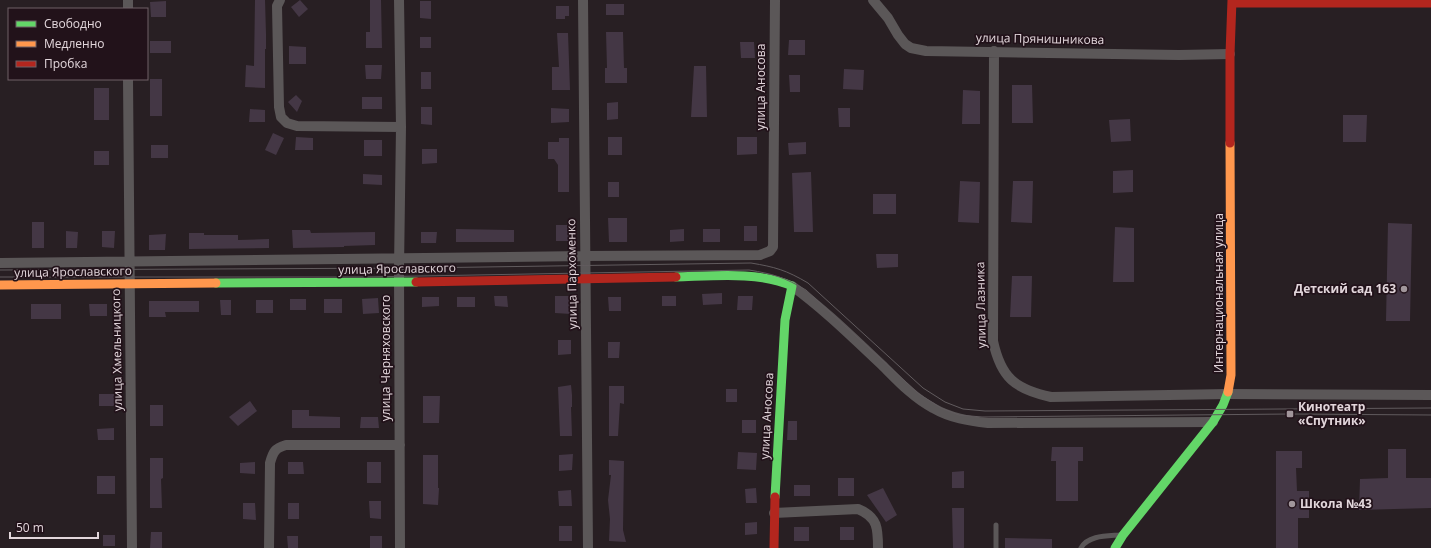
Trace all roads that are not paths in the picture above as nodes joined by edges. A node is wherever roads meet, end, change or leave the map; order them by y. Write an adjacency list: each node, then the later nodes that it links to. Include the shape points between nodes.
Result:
1 (280, 0): 11 (street, via 277,6 280,117 287,123 297,126)
2 (400, 0): 11 (street, улица Черняховского)
3 (584, 0): 12 (street, улица Пархоменко)
4 (775, 0): 12 (street, улица Аносова, via 773,247 770,252 760,255)
5 (873, 0): 8 (street, улица Прянишникова, via 905,44 911,48 926,51)
6 (1232, 1): 7 (street); 9 (street, Интернациональная улица)
7 (1431, 3)
8 (994, 51): 9 (street, улица Прянишникова); 21 (street, улица Лазника, via 993,341 996,358 1002,370 1022,388 1051,397)
9 (1230, 54): 21 (street, Интернациональная улица, via 1231,375)
10 (128, 80): 14 (street, улица Хмельницкого)
11 (401, 127): 13 (street, улица Черняховского)
12 (585, 256): 13 (street); 16 (street, улица Пархоменко)
13 (399, 258): 14 (street); 17 (street, улица Черняховского)
14 (129, 262): 15 (street); 18 (street, улица Хмельницкого)
15 (0, 264)
16 (586, 278): 17 (street, улица Ярославского); 20 (street, улица Ярославского, via 749,276); 31 (street, улица Пархоменко)
17 (399, 282): 18 (street, улица Ярославского); 24 (street, улица Черняховского)
18 (129, 283): 19 (street, улица Ярославского); 28 (street, улица Хмельницкого)
19 (0, 285)
20 (792, 286): 23 (street, via 915,396 949,416 988,423); 25 (street, улица Аносова, via 786,320)
21 (1228, 394): 22 (street, улица Лазника); 23 (street, Интернациональная улица)
22 (1431, 394)
23 (1213, 422): 27 (street, Интернациональная улица)
24 (400, 445): 29 (street, via 286,445 277,448 272,453 270,463); 30 (street, улица Черняховского)
25 (774, 513): 32 (street, улица Аносова); 33 (street, via 858,509 867,512 877,526)
26 (996, 526): 34 (lane)
27 (1123, 535): 35 (lane, via 1098,537 1083,544); 36 (street, Интернациональная улица)
28 (132, 548)
29 (269, 548)
30 (400, 548)
31 (588, 548)
32 (774, 548)
33 (878, 548)
34 (996, 548)
35 (1081, 548)
36 (1115, 548)

